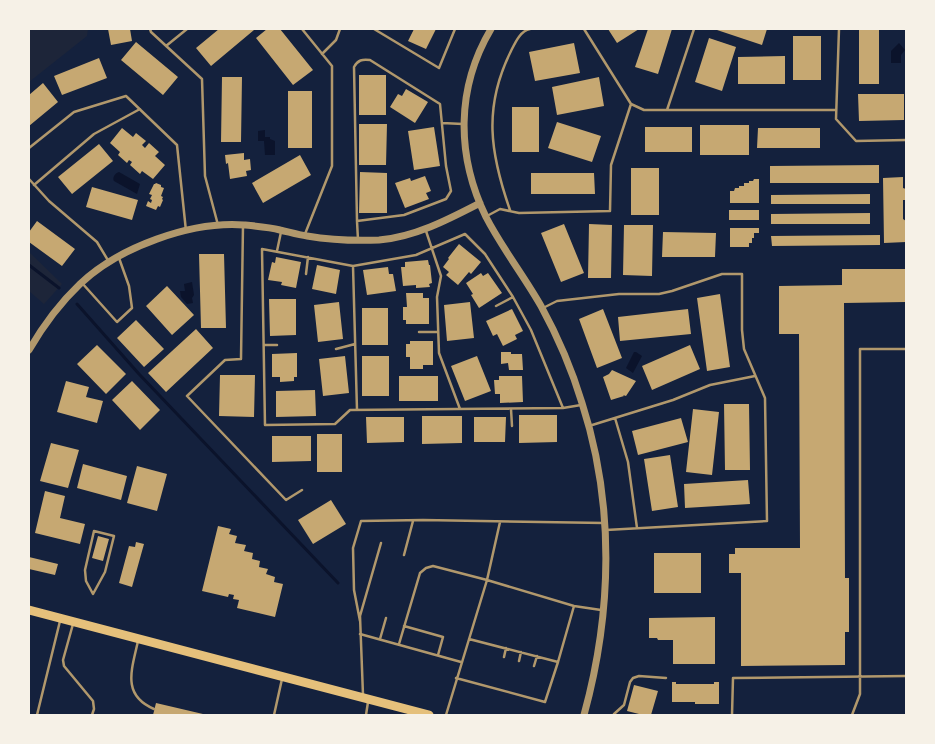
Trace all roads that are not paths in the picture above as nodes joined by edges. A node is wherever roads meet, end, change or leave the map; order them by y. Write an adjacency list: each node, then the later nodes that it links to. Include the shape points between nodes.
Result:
1 (150, 29): 12 (lane)
2 (187, 29): 12 (lane)
3 (302, 29): 13 (lane)
4 (340, 29): 13 (lane, via 336,40)
5 (374, 29): 6 (lane, via 439,68)
6 (456, 29)
7 (491, 29): 19 (street, via 477,56 471,75 466,94)
8 (530, 29): 25 (lane, via 517,38 502,69 494,100 494,152)
9 (584, 29): 14 (lane)
10 (694, 29): 16 (lane)
11 (840, 29): 17 (lane)
12 (166, 46): 28 (lane, via 202,79 205,176)
13 (322, 54): 33 (lane, via 332,66 332,166)
14 (630, 104): 16 (lane, via 644,110); 25 (lane, via 611,165 610,211 519,213)
15 (140, 109): 21 (lane, via 126,96 74,112); 23 (lane, via 94,134); 31 (lane, via 177,145)
16 (667, 110): 17 (lane)
17 (836, 110): 20 (lane, via 836,119 856,141)
18 (442, 123): 19 (lane); 27 (lane, via 451,191 446,199 404,215); 27 (lane, via 440,104 370,60 362,59 358,62 354,67)
19 (464, 124): 24 (street, via 465,153)
20 (906, 140)
21 (29, 148)
22 (29, 179): 23 (lane)
23 (34, 185): 39 (lane, via 97,242)
24 (480, 203): 26 (street); 30 (street)
25 (510, 210): 26 (lane, via 500,209)
26 (486, 216): 45 (street)
27 (357, 221): 34 (lane)
28 (218, 225): 29 (street); 31 (street)
29 (243, 225): 32 (street); 63 (lane, via 241,359 225,360 187,396 286,500)
30 (425, 229): 34 (street, via 380,240); 35 (lane)
31 (186, 230): 37 (street, via 147,243)
32 (281, 230): 33 (street); 36 (lane)
33 (305, 236): 34 (street)
34 (358, 240)
35 (432, 248): 40 (lane, via 416,255); 43 (lane, via 465,234 485,254); 47 (lane, via 441,276 437,297)
36 (276, 251): 38 (lane); 50 (lane, via 262,248)
37 (118, 257): 39 (street); 42 (lane, via 129,286 132,308 118,322)
38 (308, 257): 40 (lane); 41 (lane)
39 (110, 262): 42 (street)
40 (353, 266): 48 (lane)
41 (306, 274)
42 (82, 282): 53 (street, via 52,315)
43 (513, 297): 44 (lane); 56 (lane, via 531,330)
44 (496, 306)
45 (542, 308): 54 (lane, via 556,301 619,294 659,294 722,274 742,274 744,349); 55 (street, via 562,347)
46 (419, 332): 47 (lane)
47 (438, 332): 57 (lane, via 439,352)
48 (355, 344): 51 (lane); 59 (lane)
49 (277, 345): 50 (lane)
50 (264, 346): 59 (lane, via 265,425 334,424 350,410)
51 (336, 349)
52 (906, 349): 95 (lane, via 860,349)
53 (29, 350)
54 (755, 376): 60 (lane, via 710,385 673,400); 67 (lane, via 764,398 767,521)
55 (583, 404): 56 (lane); 62 (street)
56 (562, 408): 58 (lane)
57 (460, 409): 58 (lane); 59 (lane)
58 (511, 409): 61 (lane)
59 (357, 410)
60 (615, 418): 62 (lane); 67 (lane, via 628,462)
61 (512, 426)
62 (588, 427): 66 (street, via 595,455)
63 (302, 490)
64 (413, 521): 65 (lane); 69 (lane); 77 (lane, via 361,521 353,548 354,590)
65 (500, 522): 66 (lane); 70 (lane)
66 (605, 527): 67 (lane); 74 (street, via 607,560)
67 (637, 528)
68 (381, 543): 77 (lane)
69 (404, 555)
70 (487, 580): 72 (lane); 79 (lane, via 433,566 426,568 420,573); 83 (lane)
71 (86, 581): 71 (lane, via 93,594 105,572 114,536 94,531 85,570)
72 (574, 606): 74 (lane); 92 (lane)
73 (29, 610): 75 (main road)
74 (604, 610): 114 (street, via 596,666)
75 (61, 618): 78 (main road); 108 (lane)
76 (386, 618): 82 (lane)
77 (360, 621): 80 (lane)
78 (73, 622): 81 (main road); 109 (lane, via 63,660 64,666 93,701)
79 (404, 626): 84 (lane); 87 (lane, via 443,637)
80 (360, 634): 82 (lane); 105 (lane)
81 (138, 639): 94 (main road); 106 (lane, via 131,683 139,699)
82 (380, 639): 84 (lane)
83 (469, 639): 85 (lane); 91 (lane)
84 (399, 644): 87 (lane)
85 (506, 648): 86 (lane); 89 (lane)
86 (521, 652): 88 (lane); 90 (lane)
87 (438, 655): 91 (lane)
88 (537, 656): 92 (lane); 93 (lane)
89 (504, 657)
90 (519, 661)
91 (462, 662): 97 (lane)
92 (558, 662): 104 (lane, via 545,702)
93 (534, 666)
94 (283, 676): 105 (main road); 110 (lane)
95 (860, 676): 96 (lane); 115 (lane, via 733,678); 116 (lane, via 860,694)
96 (906, 676)
97 (456, 678): 100 (lane); 113 (lane)
98 (666, 678): 107 (lane, via 633,678 624,705)
99 (496, 684): 100 (lane)
100 (494, 688): 102 (lane)
101 (510, 688): 102 (lane)
102 (510, 693): 104 (lane)
103 (527, 693): 104 (lane)
104 (526, 697)
105 (366, 698): 111 (lane); 112 (main road)
106 (154, 709)
107 (614, 714)
108 (37, 715)
109 (92, 715)
110 (274, 715)
111 (366, 715)
112 (429, 715)
113 (446, 715)
114 (584, 715)
115 (732, 715)
116 (852, 715)

